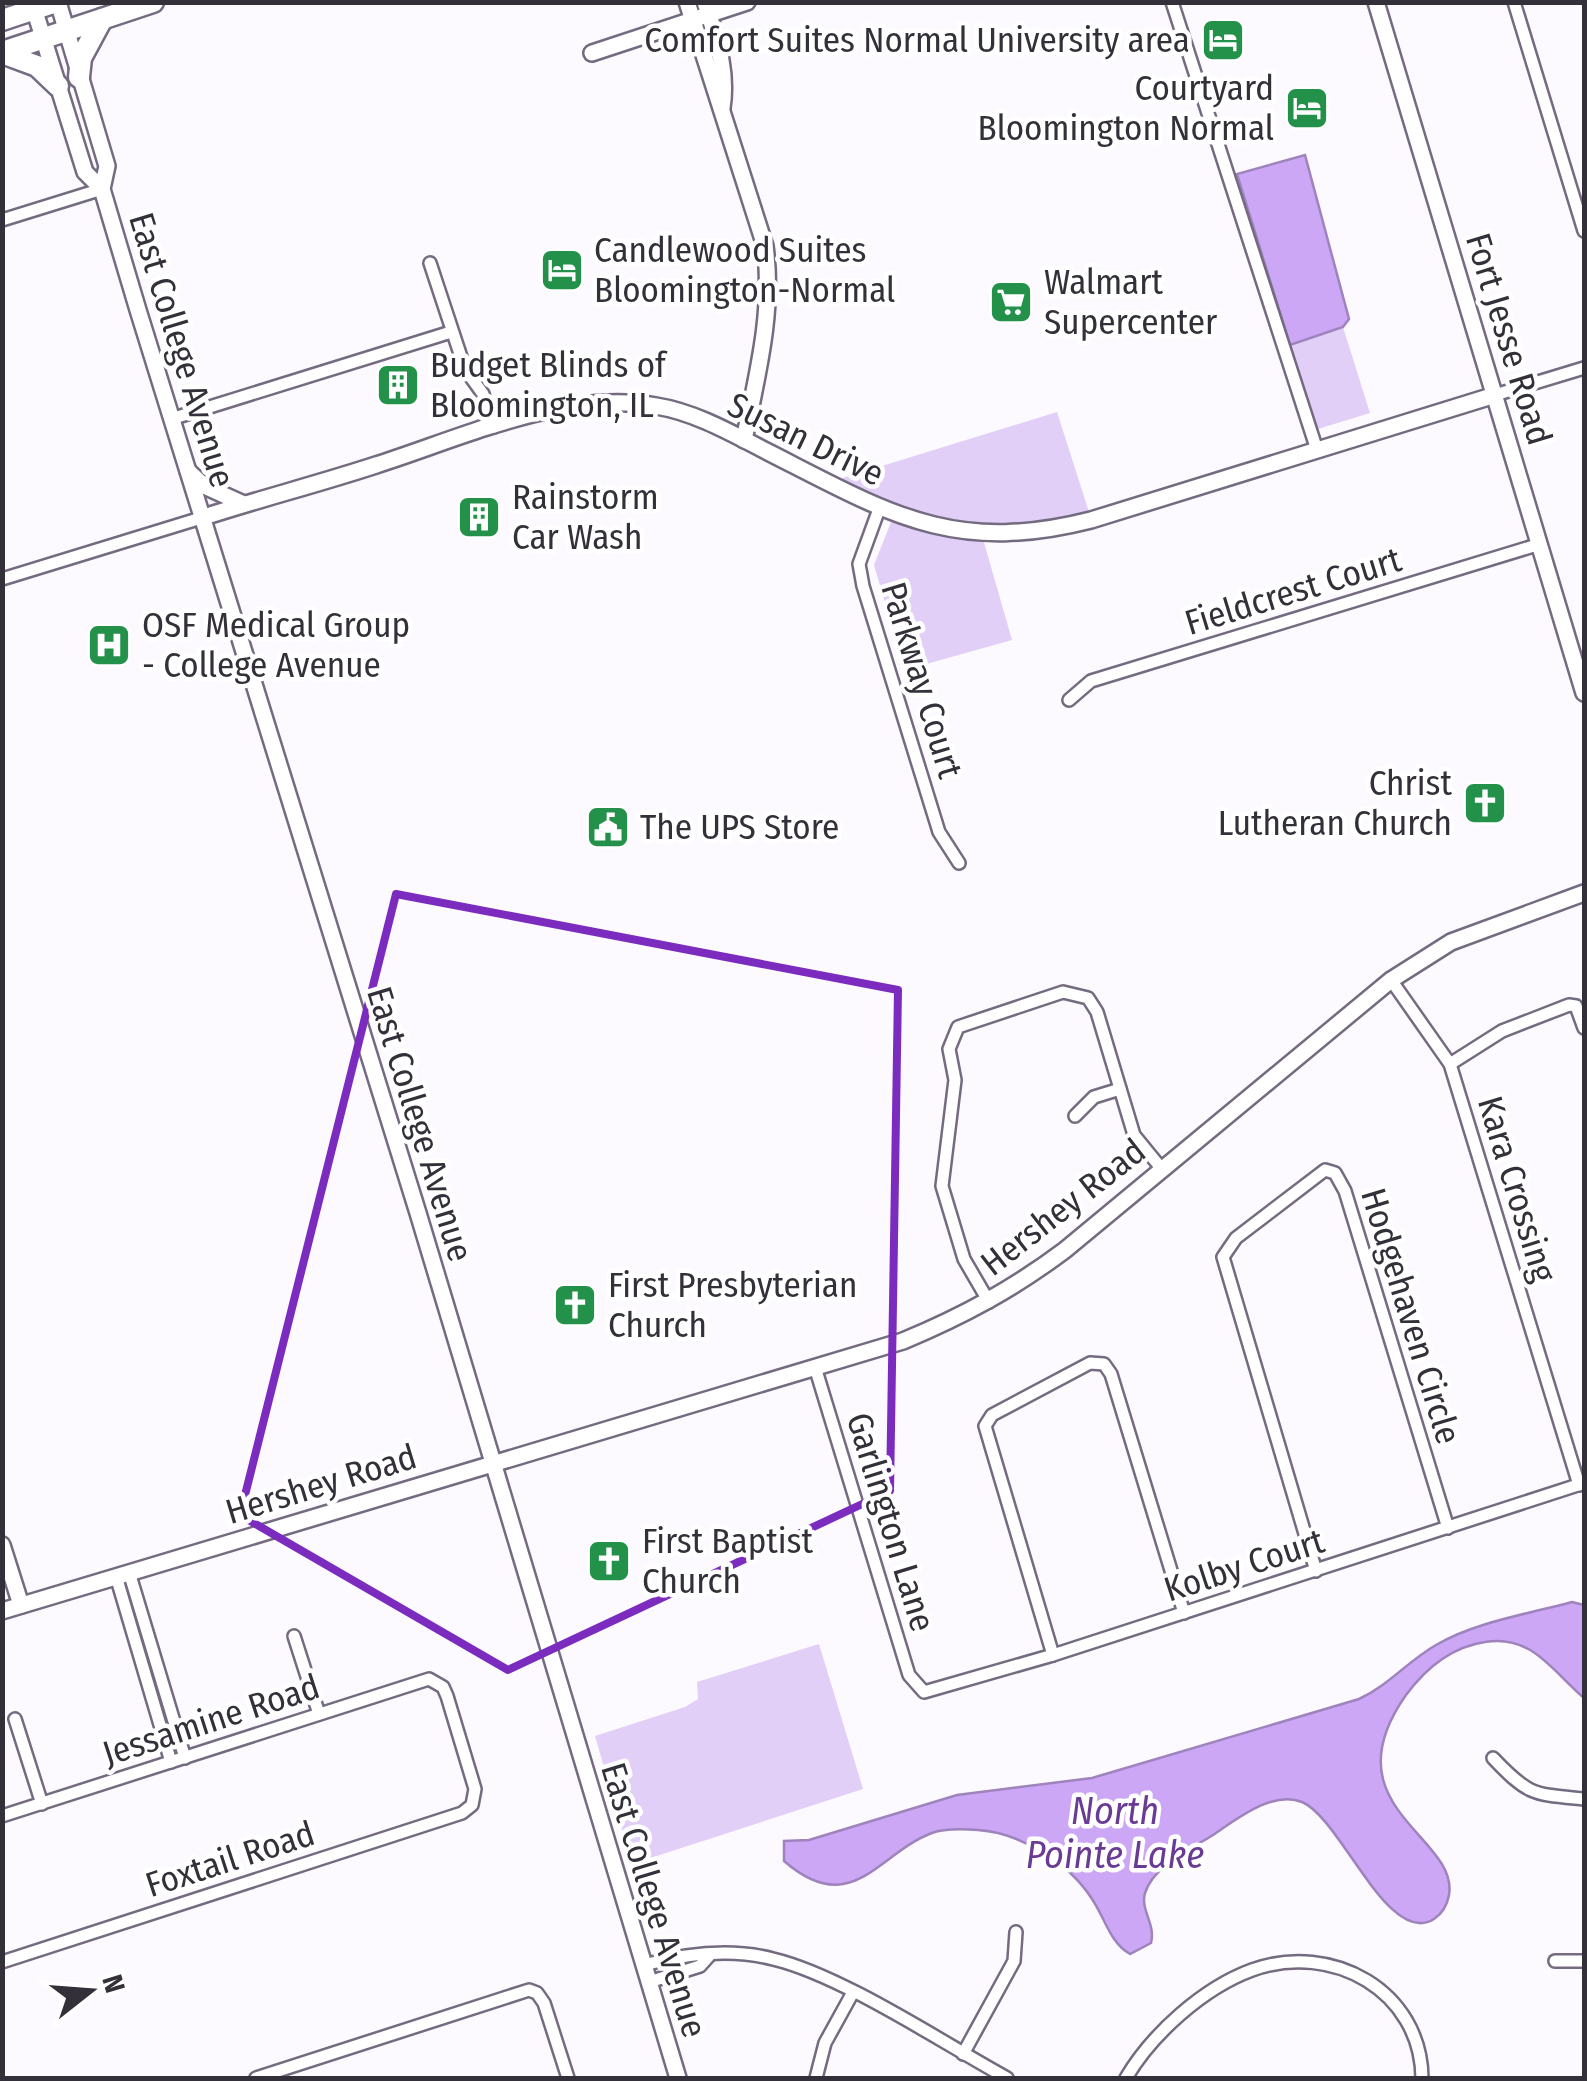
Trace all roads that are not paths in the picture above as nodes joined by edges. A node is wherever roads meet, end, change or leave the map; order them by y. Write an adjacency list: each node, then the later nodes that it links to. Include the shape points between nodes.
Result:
1 (9, 2): 10 (highway)
2 (57, 2): 9 (highway); 14 (main road, East College Avenue)
3 (152, 2): 12 (highway)
4 (687, 2): 11 (main road)
5 (746, 2): 11 (main road)
6 (1172, 2): 30 (street)
7 (1376, 2): 26 (main road, Fort Jesse Road)
8 (1514, 2): 22 (street)
9 (33, 6): 13 (highway); 15 (main road, East College Avenue)
10 (2, 11)
11 (702, 12): 17 (main road); 29 (main road, via 768,271 766,325)
12 (102, 19): 14 (highway); 18 (highway, via 80,58)
13 (2, 20)
14 (66, 31): 15 (highway); 18 (main road, East College Avenue)
15 (43, 39): 16 (highway); 19 (main road, East College Avenue)
16 (2, 52): 19 (highway, via 37,66)
17 (592, 54)
18 (80, 77): 20 (main road, East College Avenue, via 106,166)
19 (58, 86): 20 (main road, East College Avenue, via 85,172)
20 (102, 189): 21 (street); 27 (main road, East College Avenue)
21 (2, 220)
22 (1584, 231)
23 (430, 262): 24 (street)
24 (451, 332): 27 (street); 28 (street)
25 (1584, 368): 26 (street, Susan Drive)
26 (1494, 395): 30 (main road, Susan Drive); 35 (main road, Fort Jesse Road)
27 (171, 420): 31 (main road, East College Avenue)
28 (494, 428): 29 (main road, Susan Drive, via 575,406 630,403 682,412); 32 (main road, Susan Drive)
29 (744, 440): 33 (main road, Susan Drive)
30 (1317, 450): 33 (main road, Susan Drive, via 1026,534 961,532)
31 (186, 469): 32 (main road, via 204,486); 34 (main road, East College Avenue)
32 (244, 504): 34 (main road, Susan Drive)
33 (879, 509): 39 (street, Parkway Court, via 859,564 863,586 940,832)
34 (201, 518): 36 (street, Susan Drive); 49 (main road, East College Avenue)
35 (1540, 544): 37 (main road, Fort Jesse Road); 38 (street, Fieldcrest Court, via 1090,682)
36 (2, 579)
37 (1584, 693)
38 (1069, 700)
39 (959, 864)
40 (1584, 893): 41 (main road, Hershey Road, via 1451,942)
41 (1391, 980): 43 (street, Kara Crossing); 46 (main road, Hershey Road)
42 (1584, 1028): 43 (street, via 1576,1006 1569,1005 1502,1031)
43 (1450, 1064): 50 (street, Kara Crossing)
44 (1120, 1089): 45 (street, via 1094,1097); 46 (street, via 1134,1135); 47 (street, via 1096,1012 1080,994 1063,992 965,1022 950,1041 955,1080 942,1186 964,1259)
45 (1075, 1116)
46 (1160, 1168): 47 (main road, Hershey Road, via 1065,1250)
47 (989, 1302): 48 (main road, Hershey Road, via 903,1341)
48 (816, 1367): 49 (main road, Hershey Road); 61 (street, Garlington Lane)
49 (490, 1464): 54 (main road, Hershey Road); 75 (main road, East College Avenue)
50 (1582, 1484): 51 (street, Kolby Court)
51 (1448, 1528): 53 (street, Kolby Court); 53 (street, Hodgehaven Circle, via 1345,1191 1326,1170 1236,1238 1224,1257)
52 (2, 1545): 55 (main road)
53 (1316, 1571): 57 (street, Kolby Court)
54 (122, 1574): 55 (main road, Hershey Road); 59 (street)
55 (20, 1605): 56 (main road, Hershey Road)
56 (2, 1611)
57 (1184, 1613): 60 (street, Kolby Court); 60 (street, via 1111,1374 1104,1364 1090,1363 992,1415 985,1426)
58 (294, 1636): 62 (street)
59 (146, 1654): 64 (street); 66 (street)
60 (1053, 1655): 61 (street, Kolby Court, via 932,1692)
61 (919, 1690)
62 (319, 1714): 64 (street, Jessamine Road); 69 (street, Jessamine Road, via 422,1680 436,1682 475,1789)
63 (15, 1719): 68 (street)
64 (185, 1758): 66 (street, Jessamine Road)
65 (1493, 1758): 67 (street, via 1534,1794)
66 (171, 1762): 68 (street, Jessamine Road)
67 (1584, 1799)
68 (42, 1804): 70 (street, Jessamine Road)
69 (472, 1805): 74 (street, Foxtail Road)
70 (2, 1816)
71 (1016, 1932): 77 (street, via 1014,1962)
72 (1584, 1960): 73 (street)
73 (1555, 1961)
74 (2, 1962)
75 (646, 1974): 76 (street, via 696,1952 771,1958); 80 (main road, East College Avenue)
76 (852, 1994): 77 (street); 81 (street, via 825,2043)
77 (963, 2054): 82 (street)
78 (256, 2078): 79 (street, via 536,1992)
79 (568, 2078)
80 (678, 2078)
81 (816, 2078)
82 (1007, 2078)
83 (1126, 2078): 84 (street, via 1156,2039 1214,1989 1285,1963 1343,1968 1374,1982 1410,2022)
84 (1422, 2078)

